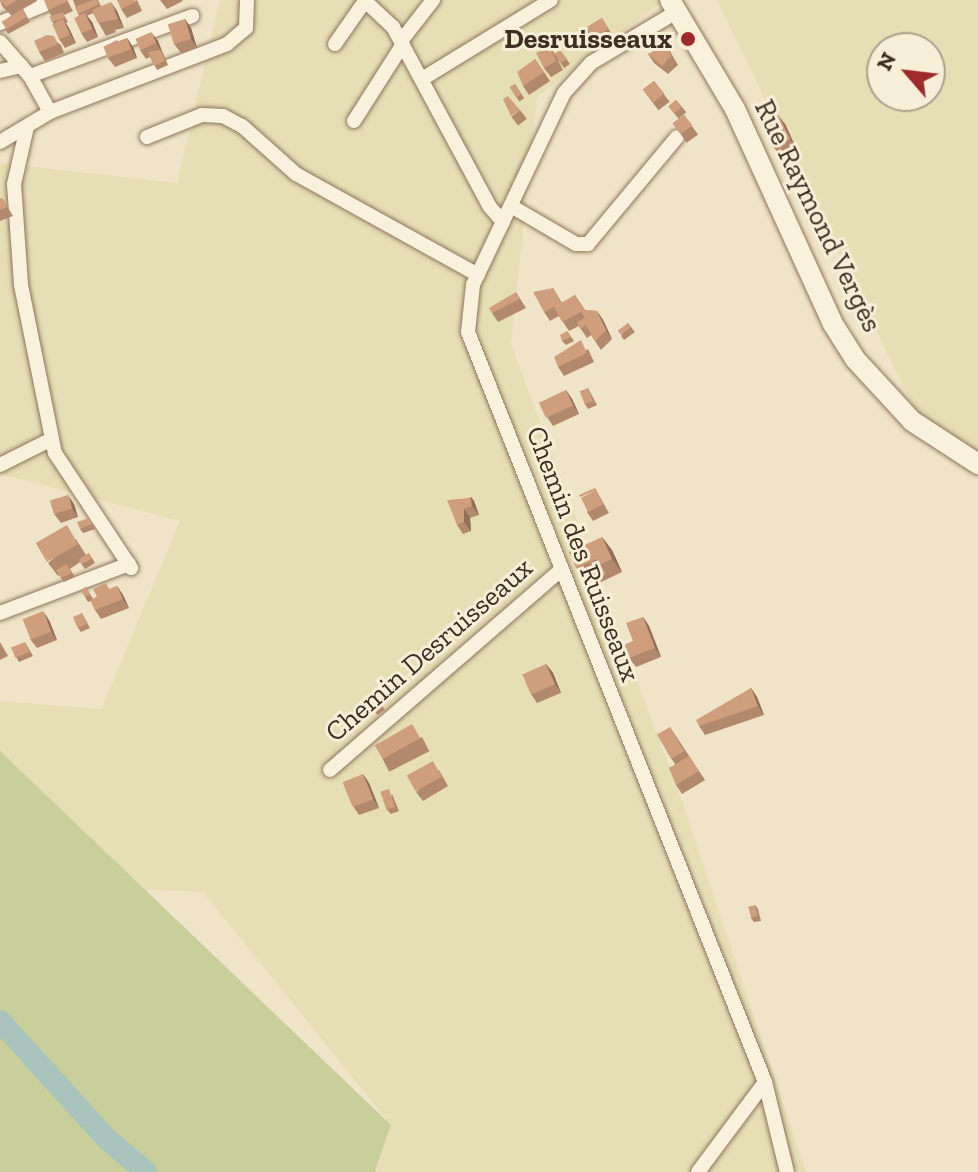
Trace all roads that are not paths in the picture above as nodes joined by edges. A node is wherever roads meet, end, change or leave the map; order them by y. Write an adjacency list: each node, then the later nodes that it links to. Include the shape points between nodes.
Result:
1 (56, 0): 8 (street)
2 (247, 0): 15 (street, via 246,28 227,44)
3 (433, 0): 10 (street)
4 (551, 0): 14 (street)
5 (364, 1): 10 (street); 11 (street)
6 (674, 6): 21 (street, Chemin des Ruisseaux, via 591,63 564,93); 25 (main road, Rue Raymond Vergès, via 735,109 833,324 855,359 912,421)
7 (192, 16): 13 (street)
8 (0, 23)
9 (0, 42): 13 (street)
10 (402, 43): 14 (street); 16 (street)
11 (335, 44)
12 (0, 71): 13 (street)
13 (25, 71): 15 (street)
14 (422, 79): 22 (street)
15 (50, 112): 17 (street)
16 (354, 121)
17 (27, 127): 20 (street); 24 (street, via 14,184 21,285)
18 (147, 137): 23 (street, via 202,115 223,116 296,174)
19 (677, 137): 21 (street, via 588,244 576,244)
20 (0, 142)
21 (511, 206): 22 (street, Chemin des Ruisseaux)
22 (503, 222): 23 (street, Chemin des Ruisseaux)
23 (478, 275): 27 (street, Chemin des Ruisseaux, via 466,312 468,332)
24 (52, 439): 26 (street); 28 (street, via 55,453 130,566)
25 (978, 464)
26 (0, 465)
27 (561, 570): 29 (street, Chemin Desruisseaux); 30 (street, Chemin des Ruisseaux)
28 (0, 613)
29 (330, 770)
30 (765, 1082): 31 (street); 32 (street, Chemin des Ruisseaux)
31 (698, 1172)
32 (787, 1172)

